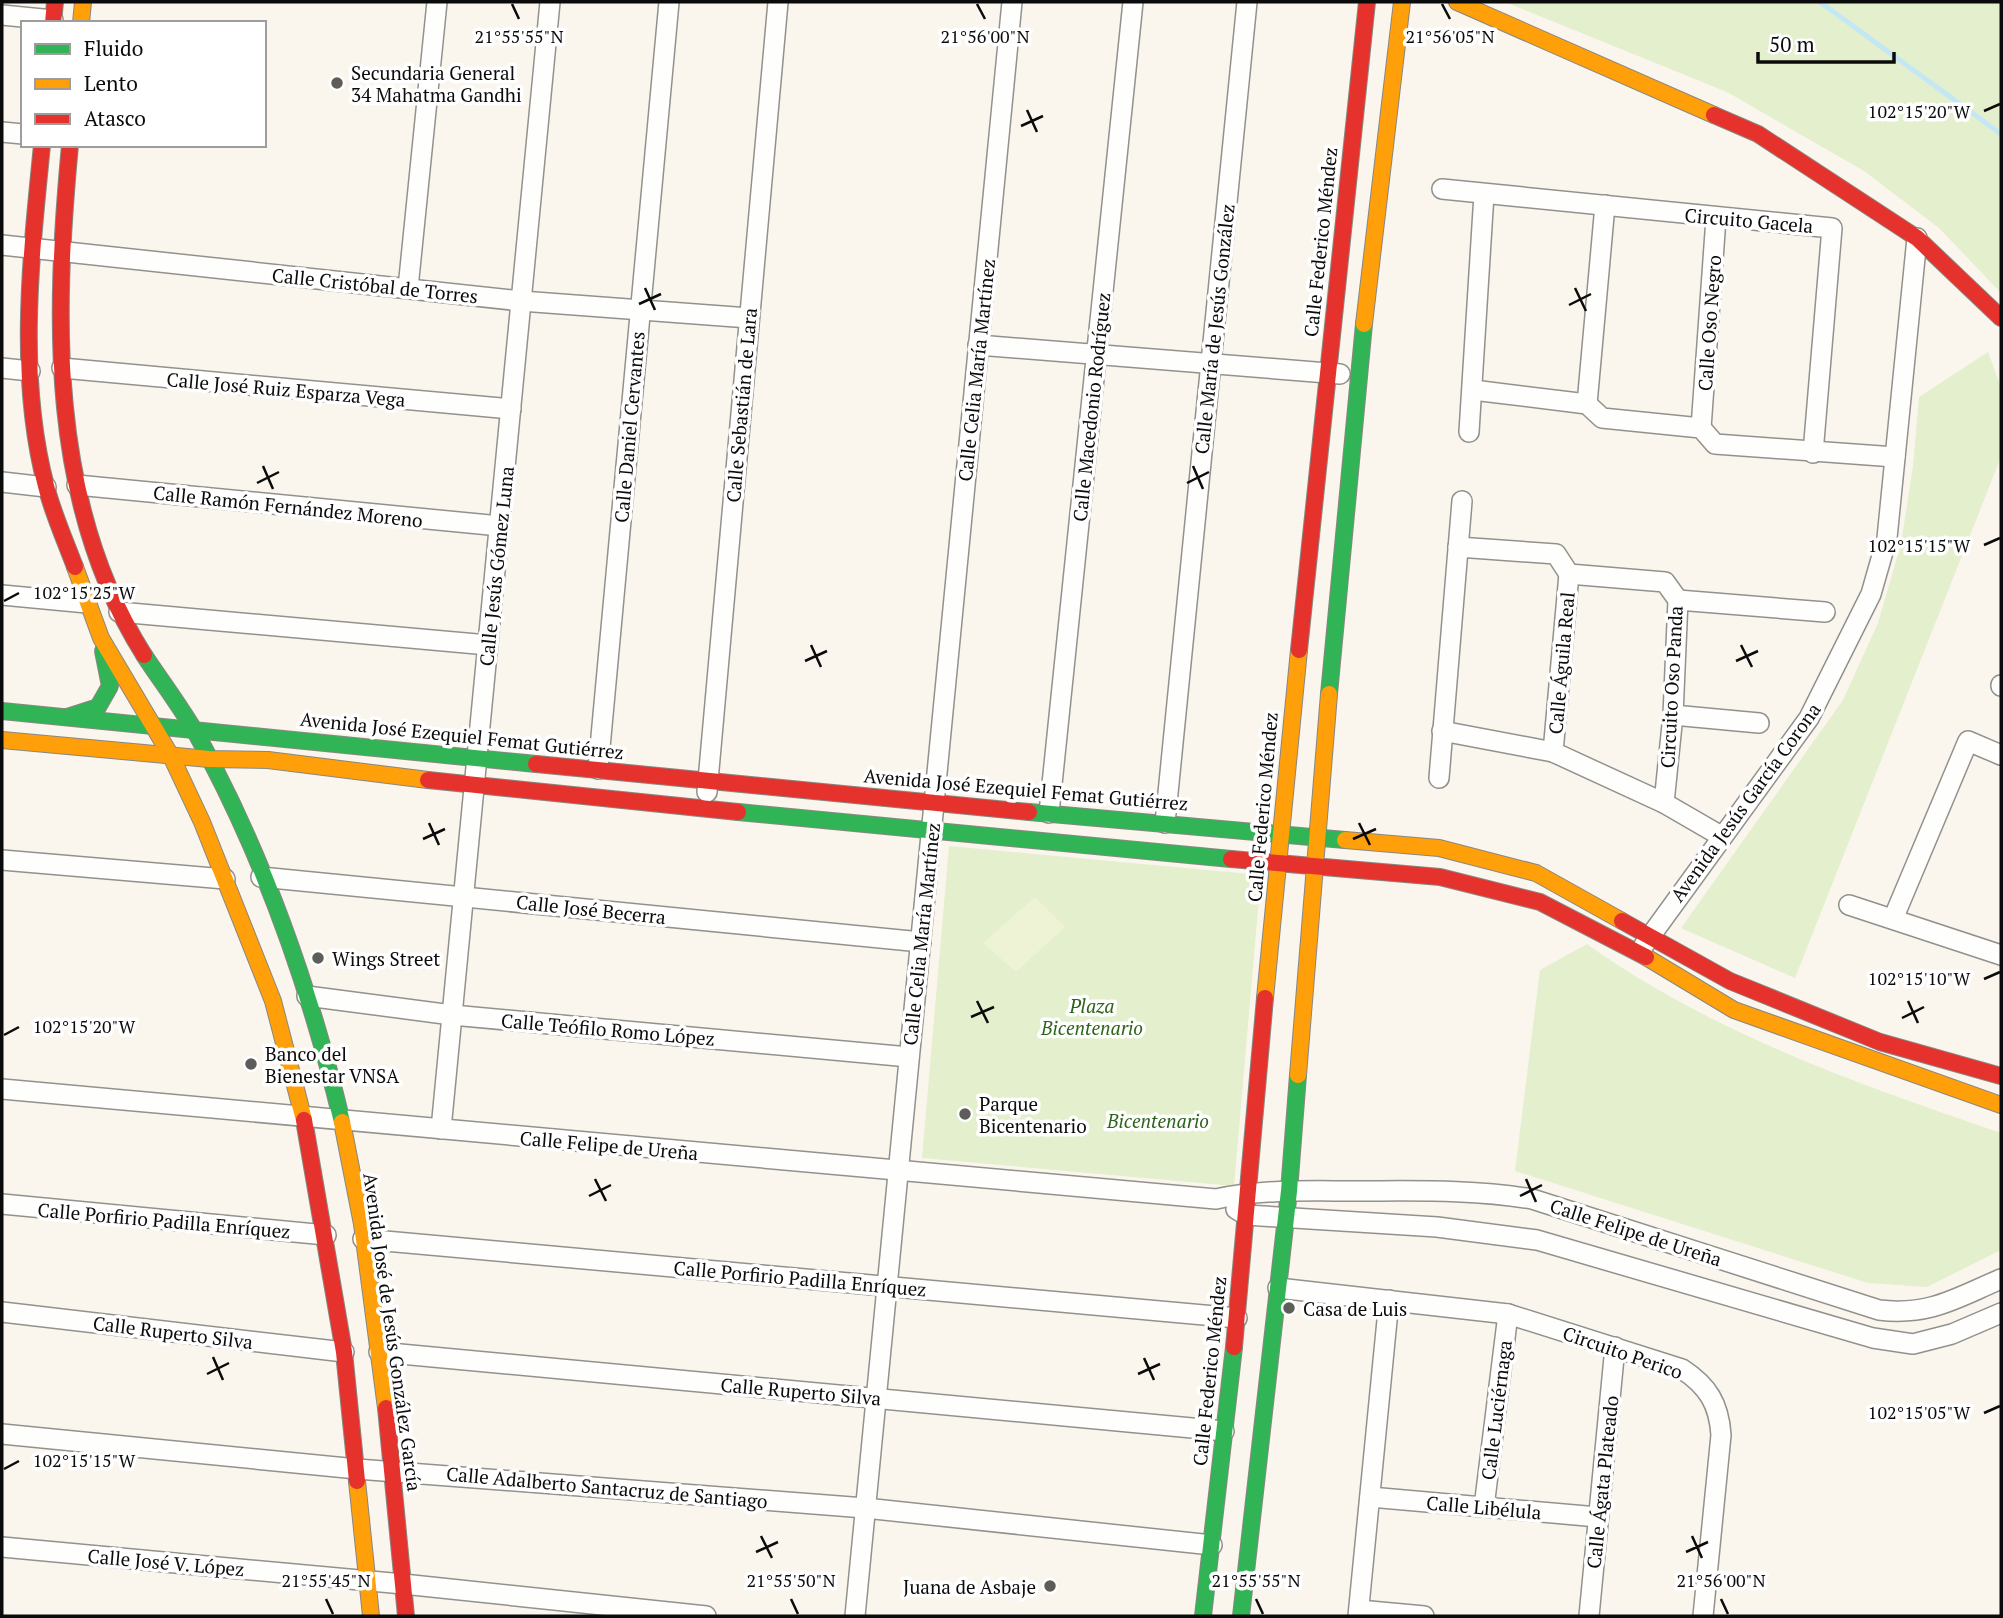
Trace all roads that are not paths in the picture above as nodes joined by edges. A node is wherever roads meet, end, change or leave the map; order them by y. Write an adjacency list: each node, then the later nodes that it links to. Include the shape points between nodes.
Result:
1 (83, 2): 14 (street)
2 (437, 2): 27 (street)
3 (550, 2): 28 (street, Calle Jesús Gómez Luna)
4 (669, 2): 29 (street, Calle Daniel Cervantes)
5 (778, 2): 30 (street, Calle Sebastián de Lara)
6 (1012, 2): 32 (street, Calle Celia María Martínez)
7 (1133, 2): 33 (street, Calle Macedonio Rodríguez)
8 (1247, 2): 34 (street, Calle María de Jesús González)
9 (1367, 2): 38 (street, Calle Federico Méndez)
10 (1402, 2): 39 (street)
11 (1457, 2): 23 (street, via 1758,134)
12 (2, 15): 13 (street)
13 (54, 15)
14 (81, 21)
15 (2, 132): 16 (street)
16 (21, 134)
17 (42, 147): 25 (street)
18 (70, 147): 26 (street, Avenida José de Jesús González García)
19 (1442, 189): 20 (street, Circuito Gacela)
20 (1484, 194): 21 (street, Circuito Gacela); 40 (street)
21 (1605, 205): 22 (street, Circuito Gacela); 41 (street)
22 (1716, 218): 43 (street, Calle Oso Negro); 45 (street, Circuito Gacela, via 1832,228)
23 (1917, 238): 31 (street); 46 (street, Avenida Jesús García Corona)
24 (2, 245): 25 (street, Calle Cristóbal de Torres)
25 (32, 248): 26 (street, Calle Cristóbal de Torres); 37 (street)
26 (60, 251): 27 (street, Calle Cristóbal de Torres); 36 (street, Avenida José de Jesús González García)
27 (408, 289): 28 (street, Calle Cristóbal de Torres)
28 (521, 301): 29 (street, Calle Cristóbal de Torres); 42 (street, Calle Jesús Gómez Luna)
29 (640, 312): 30 (street, Calle Cristóbal de Torres); 75 (street, Calle Daniel Cervantes)
30 (749, 318): 77 (street, Calle Sebastián de Lara)
31 (2001, 318)
32 (978, 345): 33 (street); 81 (street, Calle Celia María Martínez)
33 (1096, 354): 34 (street); 83 (street, Calle Macedonio Rodríguez)
34 (1211, 363): 38 (street); 84 (street, Calle María de Jesús González)
35 (2, 368): 37 (street)
36 (62, 368): 42 (street, Calle José Ruiz Esparza Vega); 48 (street, Avenida José de Jesús González García)
37 (30, 370): 49 (street)
38 (1326, 373): 39 (street); 86 (street, Calle Federico Méndez)
39 (1358, 376): 87 (street)
40 (1473, 390): 41 (street); 44 (street)
41 (1587, 404): 43 (street, via 1602,418)
42 (511, 409): 51 (street, Calle Jesús Gómez Luna)
43 (1701, 428): 45 (street, via 1715,444)
44 (1469, 432)
45 (1813, 453): 46 (street)
46 (1895, 457): 88 (street, Avenida Jesús García Corona, via 1887,538 1871,594 1842,658 1809,719)
47 (2, 482): 49 (street)
48 (76, 485): 51 (street, Calle Ramón Fernández Moreno); 57 (street, Avenida José de Jesús González García)
49 (46, 486): 56 (street)
50 (1462, 501): 52 (street)
51 (500, 526): 60 (street, Calle Jesús Gómez Luna)
52 (1458, 547): 53 (street, via 1556,554); 67 (street)
53 (1569, 574): 55 (street, Circuito Oso Panda, via 1665,582); 69 (street, Calle Águila Real)
54 (2, 595): 56 (street)
55 (1678, 600): 58 (street); 62 (street, Circuito Oso Panda)
56 (87, 603): 59 (street)
57 (119, 612): 60 (street); 66 (street, Avenida José de Jesús González García)
58 (1825, 612)
59 (101, 638): 63 (street, via 110,686 99,707); 65 (street)
60 (488, 645): 74 (street, Calle Jesús Gómez Luna)
61 (2, 712): 63 (street, Avenida José Ezequiel Femat Gutiérrez)
62 (1673, 715): 64 (street); 80 (street, Circuito Oso Panda)
63 (61, 719): 65 (street, Avenida José Ezequiel Femat Gutiérrez)
64 (1759, 723)
65 (154, 725): 66 (street, Avenida José Ezequiel Femat Gutiérrez); 70 (street)
66 (193, 729): 72 (street, Avenida José de Jesús González García); 74 (street, Avenida José Ezequiel Femat Gutiérrez)
67 (1442, 731): 69 (street); 76 (street)
68 (2, 740): 70 (street)
69 (1553, 752): 80 (street)
70 (171, 755): 72 (street); 93 (street)
71 (2001, 755): 96 (street, via 1968,741)
72 (209, 759): 73 (street); 79 (street, Avenida José de Jesús González García)
73 (268, 760): 78 (street); 79 (street, via 244,778)
74 (477, 760): 75 (street, Avenida José Ezequiel Femat Gutiérrez); 78 (street, Calle Jesús Gómez Luna)
75 (597, 769): 77 (street, Avenida José Ezequiel Femat Gutiérrez)
76 (1439, 778)
77 (708, 781): 81 (street, Avenida José Ezequiel Femat Gutiérrez); 82 (street, Calle Sebastián de Lara)
78 (475, 786): 82 (street); 94 (street, Calle Jesús Gómez Luna)
79 (229, 801): 92 (street, Avenida José de Jesús González García)
80 (1664, 803): 88 (street)
81 (934, 804): 83 (street, Avenida José Ezequiel Femat Gutiérrez); 85 (street, Calle Celia María Martínez)
82 (705, 809): 85 (street)
83 (1049, 813): 84 (street, Avenida José Ezequiel Femat Gutiérrez)
84 (1165, 823): 86 (street, Avenida José Ezequiel Femat Gutiérrez)
85 (931, 832): 90 (street); 98 (street, Calle Celia María Martínez)
86 (1280, 833): 87 (street, Avenida José Ezequiel Femat Gutiérrez); 90 (street, Calle Federico Méndez)
87 (1317, 836): 91 (street); 97 (street, Avenida José Ezequiel Femat Gutiérrez, via 1440,848 1536,873)
88 (1721, 836): 97 (street, Avenida Jesús García Corona)
89 (2, 860): 93 (street)
90 (1278, 862): 91 (street); 112 (street, Calle Federico Méndez)
91 (1313, 865): 99 (street, via 1440,877 1540,902); 111 (street)
92 (261, 877): 94 (street, Calle José Becerra); 101 (street, Avenida José de Jesús González García)
93 (225, 879): 107 (street, via 273,1001)
94 (464, 897): 98 (street, Calle José Becerra); 102 (street, Calle Jesús Gómez Luna)
95 (1850, 905): 96 (street)
96 (1893, 919): 100 (street)
97 (1650, 934): 99 (street, Avenida Jesús García Corona); 104 (street, Avenida José Ezequiel Femat Gutiérrez, via 1730,981 1880,1042)
98 (920, 942): 103 (street, Calle Celia María Martínez)
99 (1639, 953): 106 (street, via 1734,1010)
100 (2001, 955)
101 (307, 996): 102 (street, Calle Teófilo Romo López); 108 (street, Avenida José de Jesús González García)
102 (452, 1015): 103 (street, Calle Teófilo Romo López); 109 (street, Calle Jesús Gómez Luna)
103 (909, 1057): 110 (street, Calle Celia María Martínez)
104 (2001, 1076)
105 (2, 1089): 107 (street, Calle Felipe de Ureña)
106 (2001, 1105)
107 (303, 1117): 108 (street, Calle Felipe de Ureña); 117 (street)
108 (341, 1120): 109 (street, Calle Felipe de Ureña); 118 (street, Avenida José de Jesús González García)
109 (442, 1129): 110 (street, Calle Felipe de Ureña)
110 (898, 1171): 113 (street, Calle Felipe de Ureña); 120 (street, Calle Celia María Martínez)
111 (1289, 1191): 112 (street, Calle Felipe de Ureña); 116 (street); 119 (street, Calle Felipe de Ureña, via 1423,1191 1532,1199 1879,1310 1926,1311)
112 (1249, 1192): 113 (street, Calle Felipe de Ureña); 115 (street, Calle Federico Méndez)
113 (1216, 1199): 115 (street, Calle Felipe de Ureña)
114 (2, 1204): 117 (street, Calle Porfirio Padilla Enríquez)
115 (1246, 1215): 116 (street, Calle Felipe de Ureña); 126 (street, Calle Federico Méndez)
116 (1286, 1215): 121 (street); 124 (street, Calle Felipe de Ureña, via 1537,1240 1686,1286 1913,1344 1952,1334)
117 (326, 1235): 128 (street)
118 (363, 1239): 120 (street, Calle Porfirio Padilla Enríquez); 129 (street, Avenida José de Jesús González García)
119 (2001, 1279)
120 (887, 1286): 126 (street, Calle Porfirio Padilla Enríquez); 130 (street, Calle Celia María Martínez)
121 (1278, 1288): 122 (street, Circuito Perico); 148 (street)
122 (1389, 1300): 125 (street, Circuito Perico); 135 (street)
123 (2, 1312): 128 (street, Calle Ruperto Silva)
124 (2001, 1313)
125 (1508, 1314): 127 (street, Circuito Perico); 136 (street, Calle Luciérnaga)
126 (1237, 1318): 131 (street, Calle Federico Méndez)
127 (1615, 1347): 138 (street, Calle Ágata Plateado); 151 (street, Circuito Perico, via 1682,1369 1711,1394 1719,1413 1721,1435)
128 (344, 1352): 133 (street)
129 (379, 1352): 130 (street, Calle Ruperto Silva); 134 (street, Avenida José de Jesús González García)
130 (876, 1398): 131 (street, Calle Ruperto Silva); 137 (street, Calle Celia María Martínez)
131 (1224, 1431): 139 (street, Calle Federico Méndez)
132 (2, 1434): 133 (street, Calle Adalberto Santacruz de Santiago)
133 (358, 1469): 134 (street, Calle Adalberto Santacruz de Santiago); 142 (street)
134 (391, 1469): 137 (street, Calle Adalberto Santacruz de Santiago); 141 (street, Avenida José de Jesús González García)
135 (1370, 1497): 136 (street, Calle Libélula); 143 (street)
136 (1484, 1507): 138 (street, Calle Libélula)
137 (865, 1508): 139 (street, Calle Adalberto Santacruz de Santiago); 146 (street, Calle Celia María Martínez)
138 (1598, 1517): 150 (street, Calle Ágata Plateado)
139 (1212, 1545): 147 (street, Calle Federico Méndez)
140 (2, 1547): 142 (street, Calle José V. López)
141 (403, 1584): 142 (street, Calle José V. López); 144 (street, Avenida José de Jesús González García); 145 (street, Calle José V. López)
142 (368, 1603)
143 (1358, 1613): 149 (street)
144 (407, 1616)
145 (706, 1616)
146 (855, 1616)
147 (1203, 1616)
148 (1241, 1616)
149 (1424, 1616)
150 (1589, 1616)
151 (1703, 1616)

